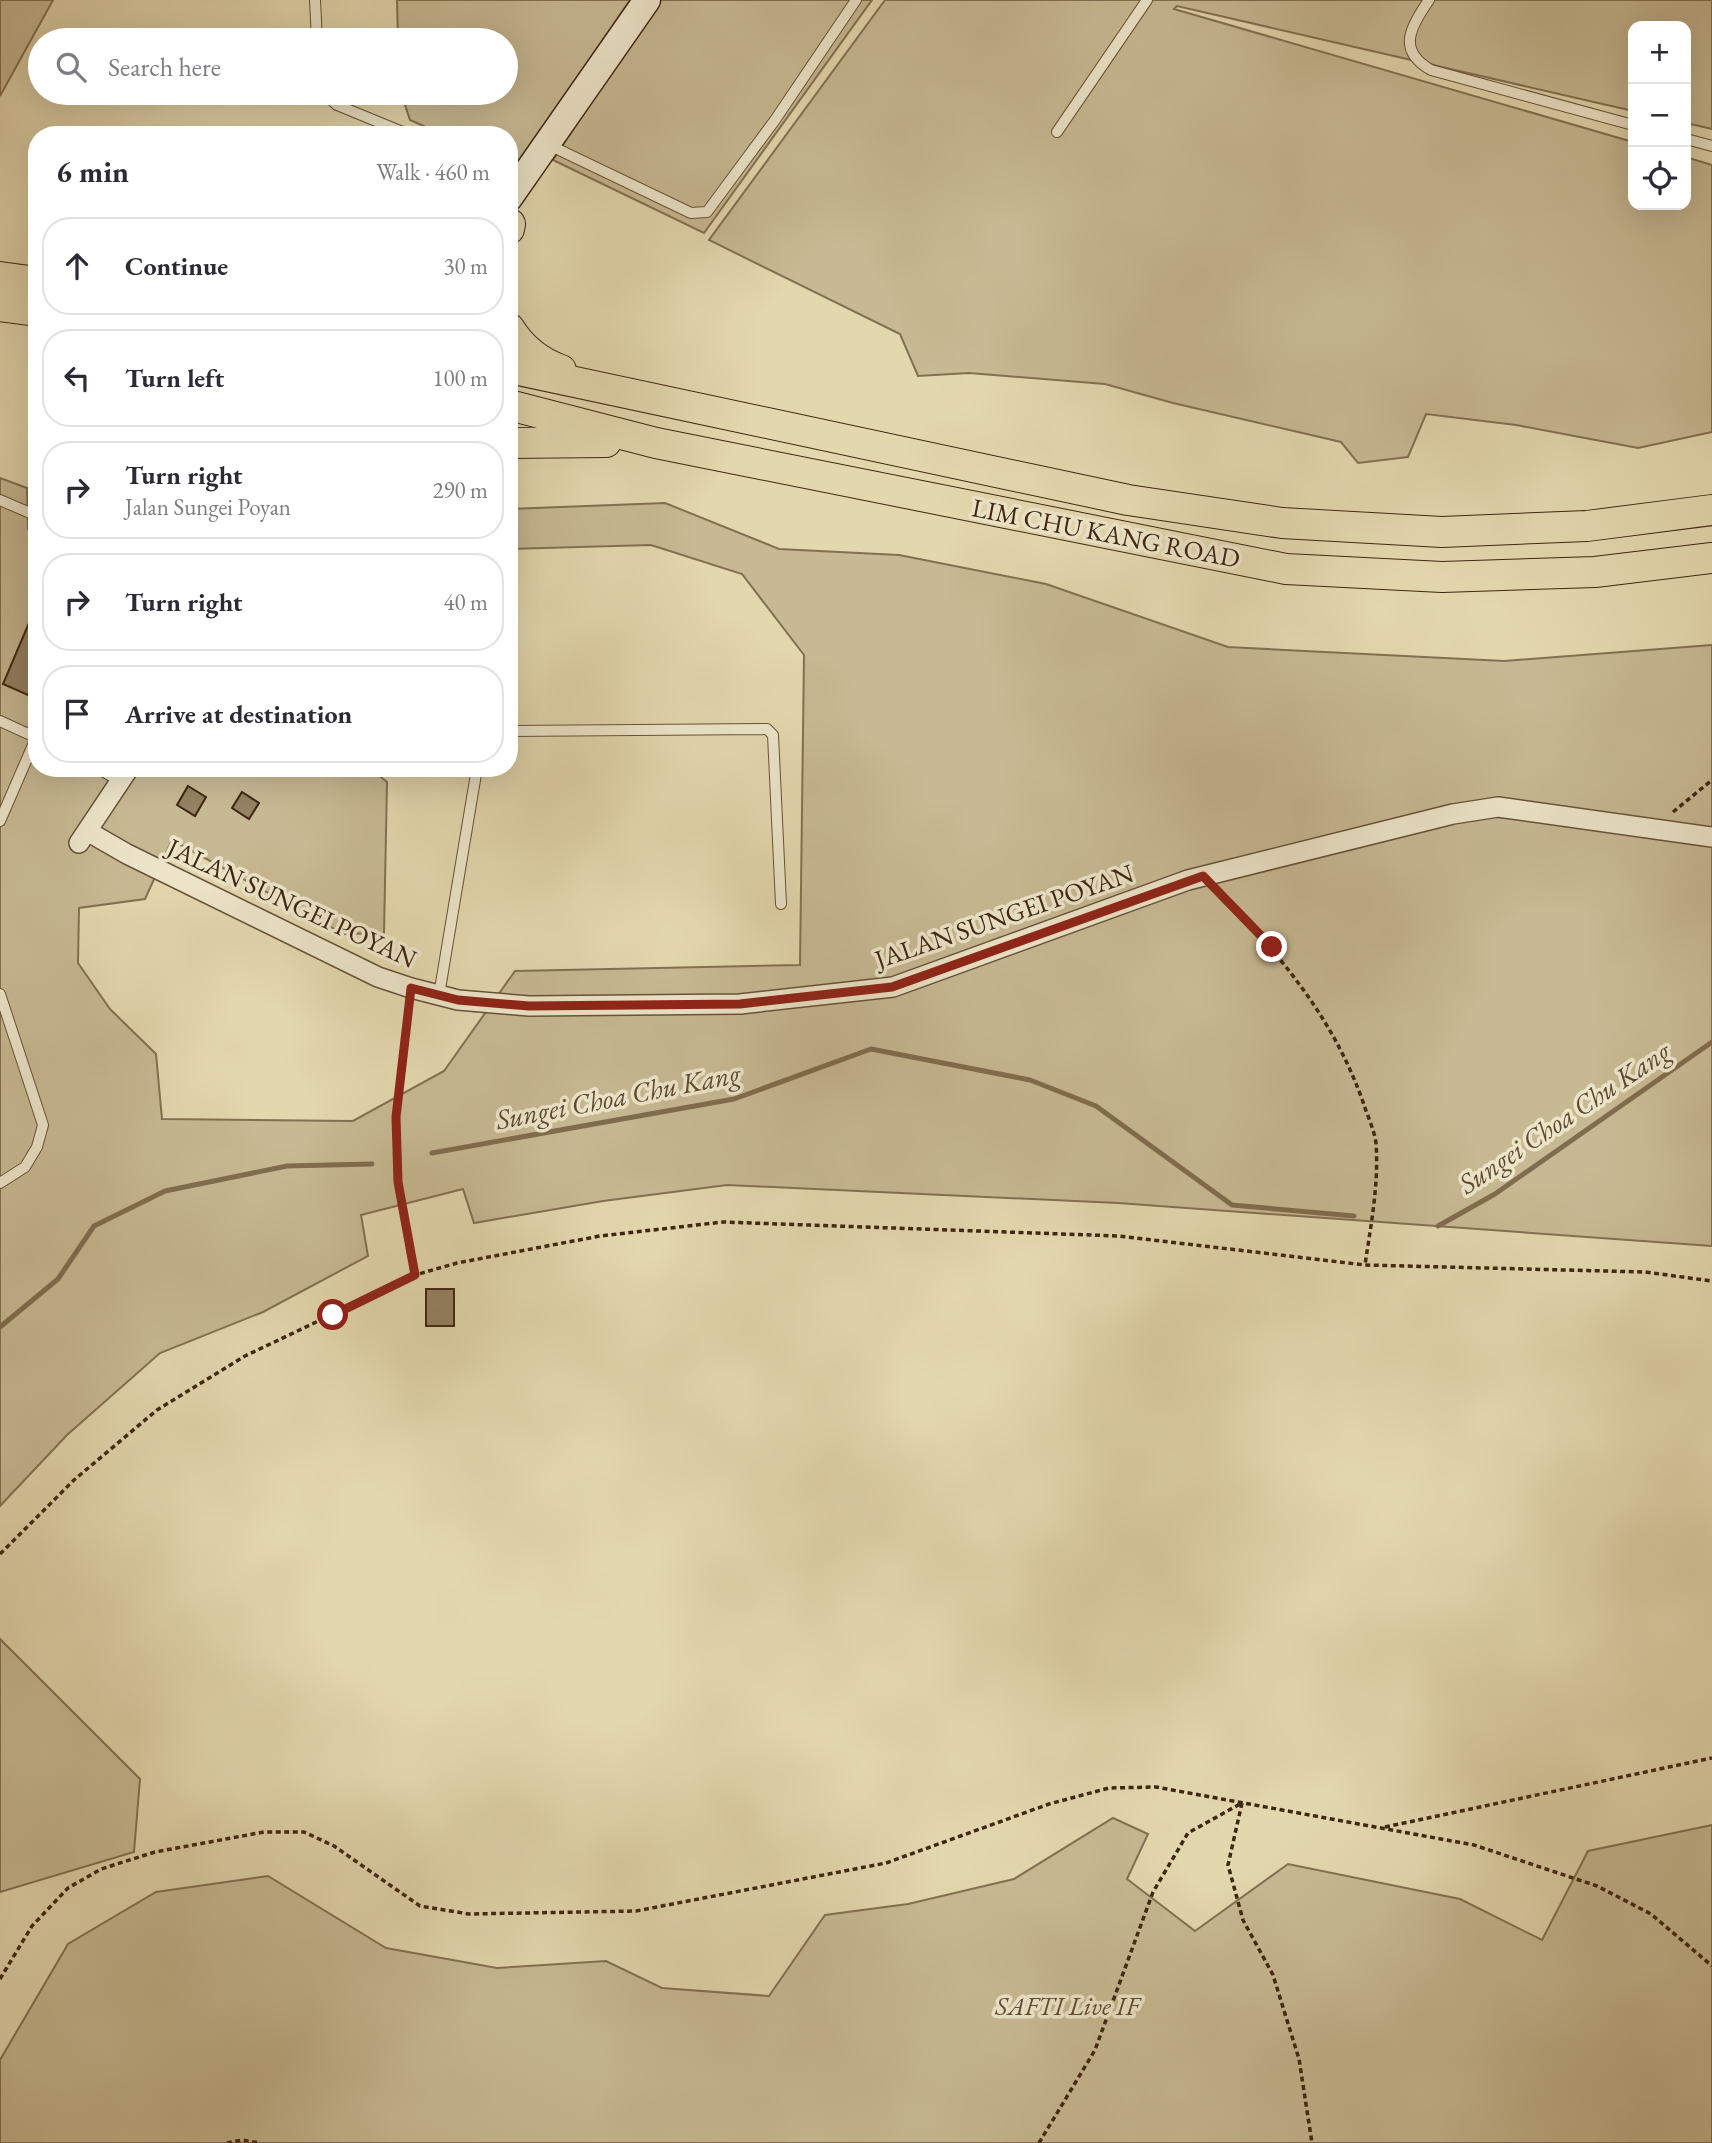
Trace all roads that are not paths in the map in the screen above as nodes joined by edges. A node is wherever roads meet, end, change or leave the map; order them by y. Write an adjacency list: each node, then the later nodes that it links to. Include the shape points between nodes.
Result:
1 (315, 0): 6 (lane)
2 (647, 0): 12 (street)
3 (856, 0): 12 (lane, via 707,212 691,213)
4 (1147, 0): 10 (lane)
5 (1429, 0): 8 (lane, via 1416,20 1409,44 1412,57 1422,65)
6 (316, 28)
7 (337, 105): 9 (lane)
8 (1628, 124)
9 (388, 126)
10 (1057, 132)
11 (1691, 140): 13 (lane)
12 (549, 145): 14 (street)
13 (1712, 146)
14 (518, 181)
15 (0, 277): 16 (main road)
16 (28, 281)
17 (0, 306): 18 (main road)
18 (28, 311)
19 (518, 344): 21 (main road, via 546,365)
20 (518, 370): 21 (main road, LIM CHU KANG ROAD)
21 (614, 390): 26 (main road, LIM CHU KANG ROAD, via 1128,500 1282,523 1442,532 1587,526)
22 (518, 407): 24 (main road, LIM CHU KANG ROAD)
23 (518, 443): 24 (main road)
24 (656, 443): 28 (main road, LIM CHU KANG ROAD, via 1286,569 1456,576 1595,572)
25 (0, 500): 27 (lane)
26 (1712, 510)
27 (28, 512)
28 (1712, 558)
29 (0, 721): 31 (lane)
30 (518, 732): 37 (lane, via 767,729 773,735)
31 (28, 734)
32 (28, 756): 35 (lane)
33 (123, 777): 39 (street, JALAN SUNGEI POYAN, via 83,837 378,976)
34 (475, 777): 39 (lane)
35 (0, 821)
36 (1712, 836): 39 (street, JALAN SUNGEI POYAN, via 1498,807 1203,876 892,987 740,1004 529,1006)
37 (781, 904)
38 (0, 994): 40 (lane, via 43,1125 25,1167)
39 (439, 995)
40 (0, 1183)

